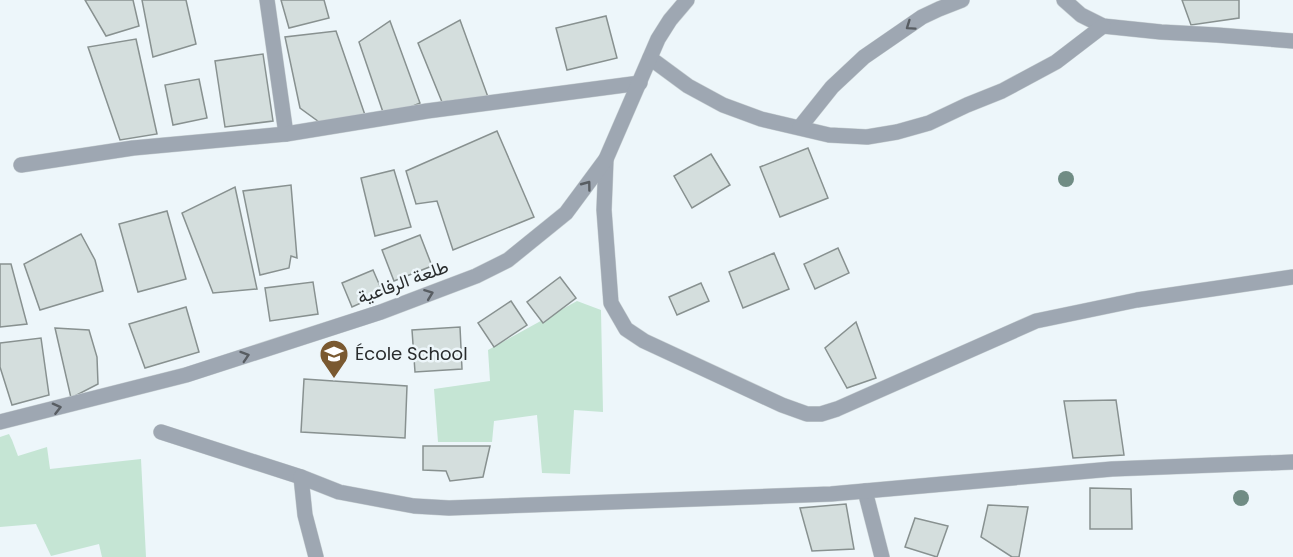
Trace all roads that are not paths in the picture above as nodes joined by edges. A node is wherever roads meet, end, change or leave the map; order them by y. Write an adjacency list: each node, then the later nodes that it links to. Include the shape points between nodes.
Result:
1 (267, 0): 10 (street)
2 (687, 0): 7 (street, طلعة الرفاعية, via 658,39)
3 (962, 0): 9 (street, one-way to 9, via 922,17 864,57 832,87)
4 (1064, 0): 5 (street, via 1081,15)
5 (1103, 26): 6 (street); 9 (street, via 1028,78 929,123 867,138)
6 (1293, 41)
7 (650, 58): 8 (street, طلعة الرفاعية); 9 (street, via 723,105)
8 (640, 82): 10 (street); 11 (street, طلعة الرفاعية)
9 (800, 128)
10 (286, 134): 12 (street, via 133,148)
11 (606, 159): 13 (street, via 604,210 611,303 626,329 655,346 807,414 837,409 1036,321 1137,300); 14 (street, طلعة الرفاعية, one-way to 11, via 186,375 381,312 476,276 508,260 566,213)
12 (21, 165)
13 (1293, 277)
14 (0, 422)
15 (161, 432): 17 (street)
16 (1293, 462): 18 (street, via 1112,469)
17 (301, 477): 18 (street, via 339,492 414,506 449,508); 19 (street, via 305,515)
18 (865, 492): 20 (street)
19 (316, 557)
20 (882, 557)

